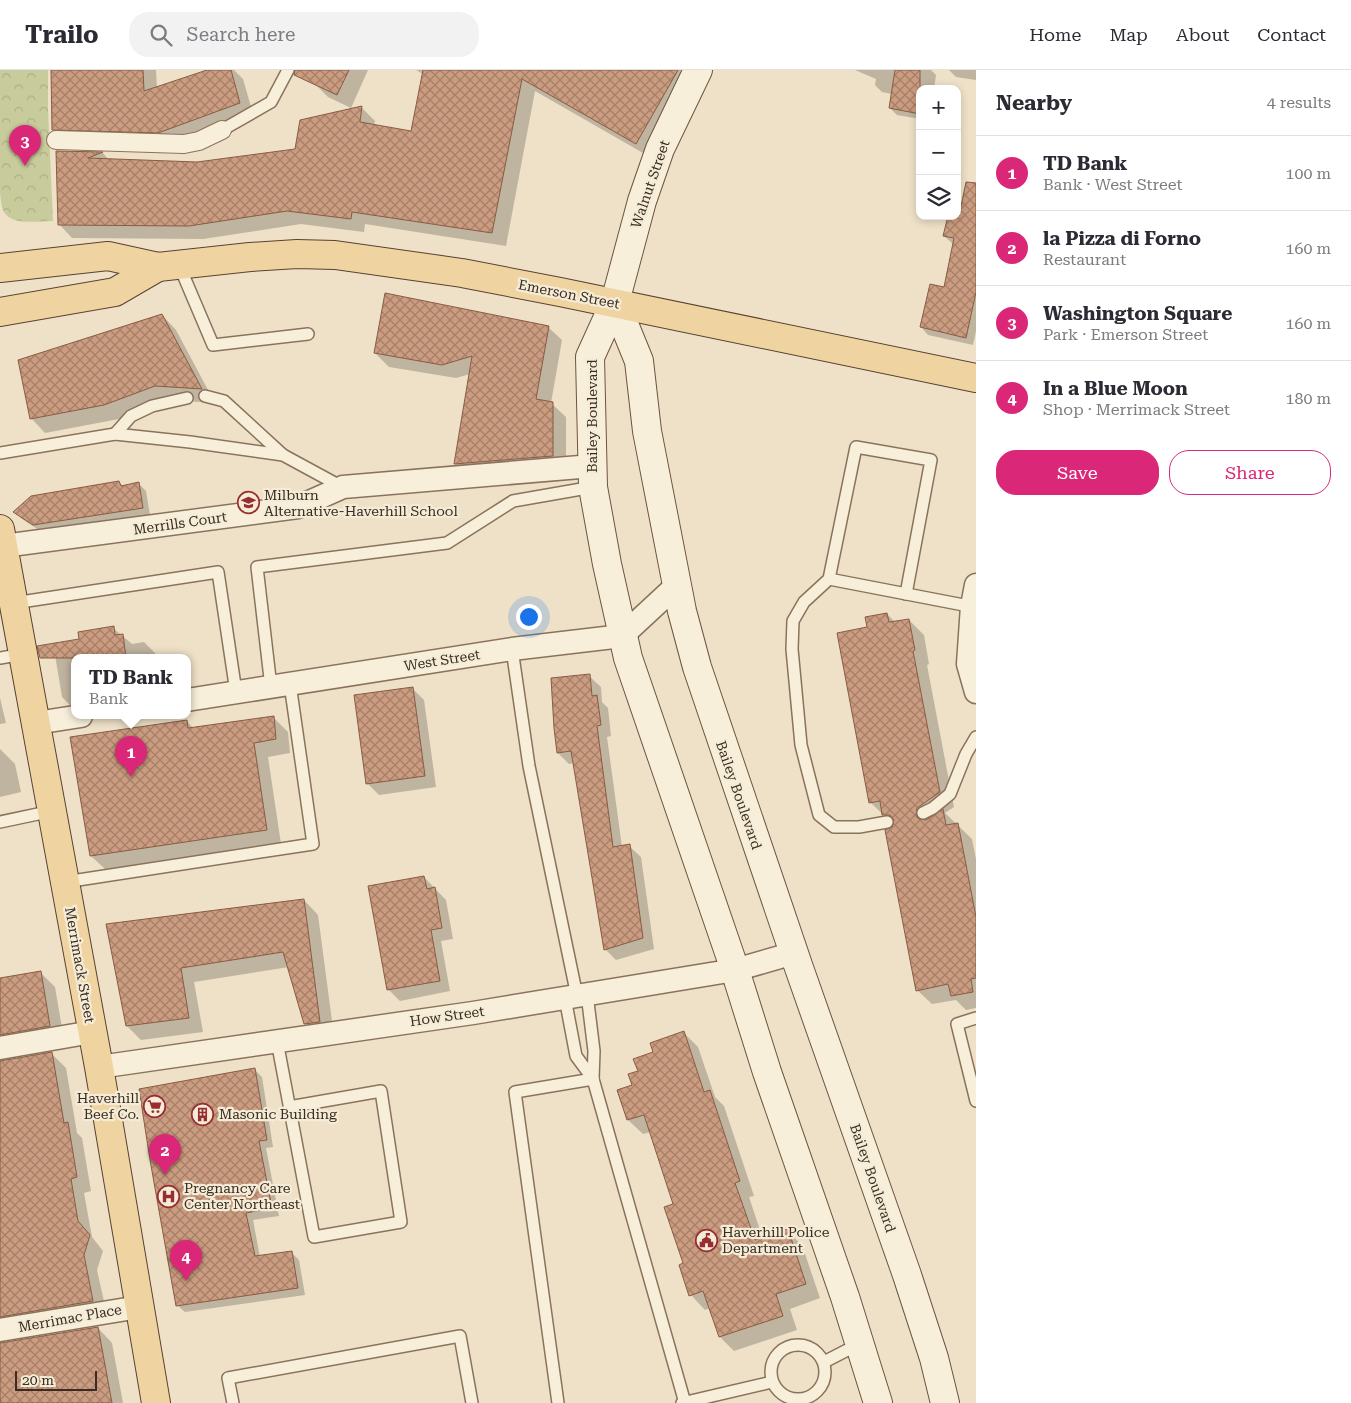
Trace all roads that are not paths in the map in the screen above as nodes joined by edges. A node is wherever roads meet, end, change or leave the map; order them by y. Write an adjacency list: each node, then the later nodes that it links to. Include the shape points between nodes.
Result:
1 (288, 70): 3 (lane, via 271,102)
2 (698, 70): 7 (main road, Walnut Street, via 660,149 642,201)
3 (222, 130): 4 (street, via 184,144)
4 (56, 140)
5 (169, 266): 6 (main road, Emerson Street, via 108,256); 7 (main road, Emerson Street, via 269,255 335,255 462,273); 8 (main road, Emerson Street, via 115,292); 9 (lane, via 213,344)
6 (0, 268)
7 (615, 302): 10 (main road, Emerson Street); 16 (main road, Bailey Boulevard, via 590,357); 20 (main road, Bailey Boulevard, via 639,361 647,431)
8 (0, 312)
9 (308, 334)
10 (976, 378)
11 (205, 396): 15 (lane, via 224,401)
12 (187, 398): 13 (lane, via 152,406 132,416)
13 (115, 434): 14 (lane); 15 (lane)
14 (0, 453)
15 (282, 455): 17 (lane)
16 (592, 477): 17 (street, Merrills Court); 24 (main road, Bailey Boulevard); 27 (lane, via 513,501 447,544 257,567)
17 (344, 487): 18 (street, Merrills Court, via 298,507)
18 (3, 552): 23 (main road, Merrimack Street)
19 (829, 579): 21 (lane); 21 (lane, via 856,447 931,460); 37 (lane, via 804,602 793,621 792,649 801,745 819,815 834,827)
20 (678, 585): 24 (street); 39 (main road, Bailey Boulevard, via 697,667)
21 (906, 594): 22 (lane)
22 (975, 599): 29 (street, via 968,664)
23 (14, 603): 26 (main road, Merrimack Street); 28 (lane, via 218,572)
24 (622, 636): 25 (street, West Street); 40 (main road, Bailey Boulevard)
25 (512, 649): 27 (street, West Street); 41 (lane, via 529,766)
26 (12, 656): 32 (main road, Merrimack Street)
27 (280, 685): 28 (street, West Street); 38 (lane, via 313,844)
28 (236, 692): 30 (street, West Street)
29 (976, 692)
30 (191, 699)
31 (71, 718): 32 (street)
32 (36, 723): 34 (main road, Merrimack Street)
33 (976, 737): 35 (lane, via 950,794)
34 (52, 811): 36 (lane); 38 (main road, Merrimack Street)
35 (923, 813)
36 (0, 822)
37 (887, 822)
38 (65, 882): 43 (main road, Merrimack Street)
39 (794, 953): 40 (street, How Street); 61 (main road, Bailey Boulevard, via 907,1275)
40 (735, 970): 41 (street, How Street); 52 (main road, Bailey Boulevard)
41 (576, 996): 44 (street, How Street); 47 (lane, via 594,1051); 47 (lane, via 576,1056)
42 (976, 1018): 48 (lane, via 957,1024)
43 (92, 1032): 45 (street); 46 (main road, Merrimack Street)
44 (277, 1041): 46 (street, How Street); 49 (lane)
45 (0, 1048)
46 (99, 1066): 50 (main road, Merrimack Street)
47 (593, 1079): 58 (lane, via 514,1092); 59 (lane)
48 (976, 1101)
49 (289, 1107): 49 (lane, via 314,1237 401,1222 381,1091)
50 (140, 1306): 51 (street, Merrimac Place); 55 (main road, Merrimack Street)
51 (0, 1330)
52 (859, 1344): 53 (lane); 60 (main road, Bailey Boulevard)
53 (824, 1362): 54 (lane, via 809,1347 799,1344 788,1347 773,1361); 54 (lane, via 826,1373 823,1383 808,1398 787,1397)
54 (772, 1382): 59 (lane)
55 (156, 1403)
56 (233, 1403): 57 (lane, via 228,1378 460,1336)
57 (472, 1403)
58 (558, 1403)
59 (683, 1403)
60 (878, 1403)
61 (945, 1403)

